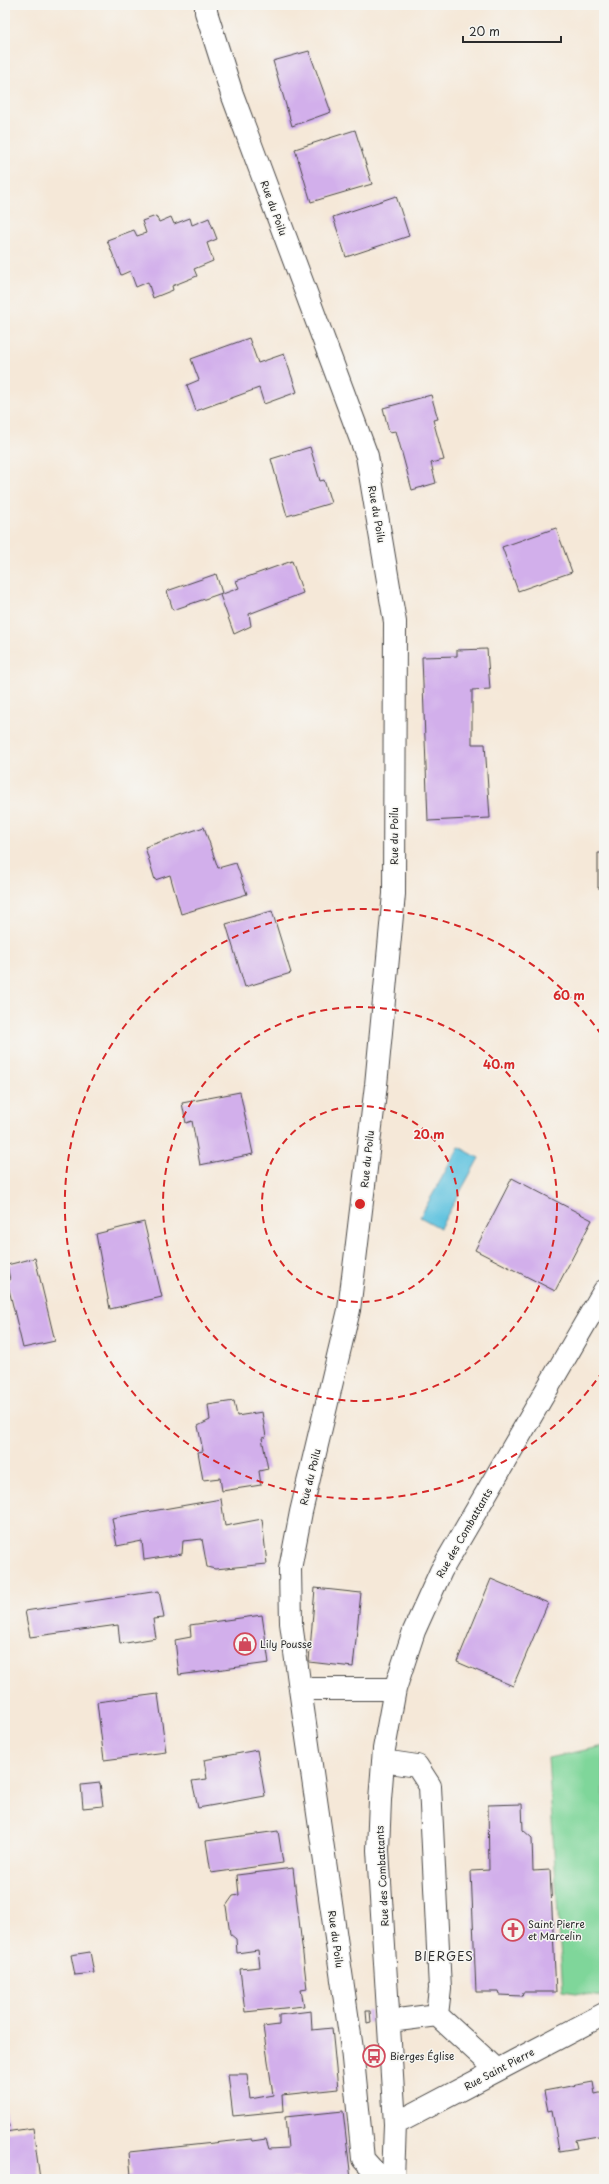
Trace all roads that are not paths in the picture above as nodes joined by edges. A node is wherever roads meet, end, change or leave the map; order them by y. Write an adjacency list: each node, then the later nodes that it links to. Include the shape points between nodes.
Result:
1 (206, 5): 3 (street, Rue du Poilu, via 232,94 367,456 396,622 394,894 376,1085 349,1310 290,1569 291,1623)
2 (604, 1291): 4 (street, Rue des Combattants, via 441,1571 414,1631)
3 (300, 1689): 4 (street); 11 (street, Rue du Poilu, via 352,2049 363,2159 379,2177)
4 (395, 1689): 5 (street, Rue des Combattants)
5 (383, 1761): 7 (street, via 417,1766 430,1786 440,1989); 8 (street, Rue des Combattants, via 378,1850)
6 (604, 2014): 9 (street, Rue Saint Pierre)
7 (437, 2015): 8 (street); 9 (street)
8 (390, 2021): 10 (street, Rue des Combattants)
9 (497, 2070): 10 (street, Rue Saint Pierre)
10 (395, 2124): 12 (street, Rue des Combattants)
11 (385, 2179)
12 (393, 2179)

